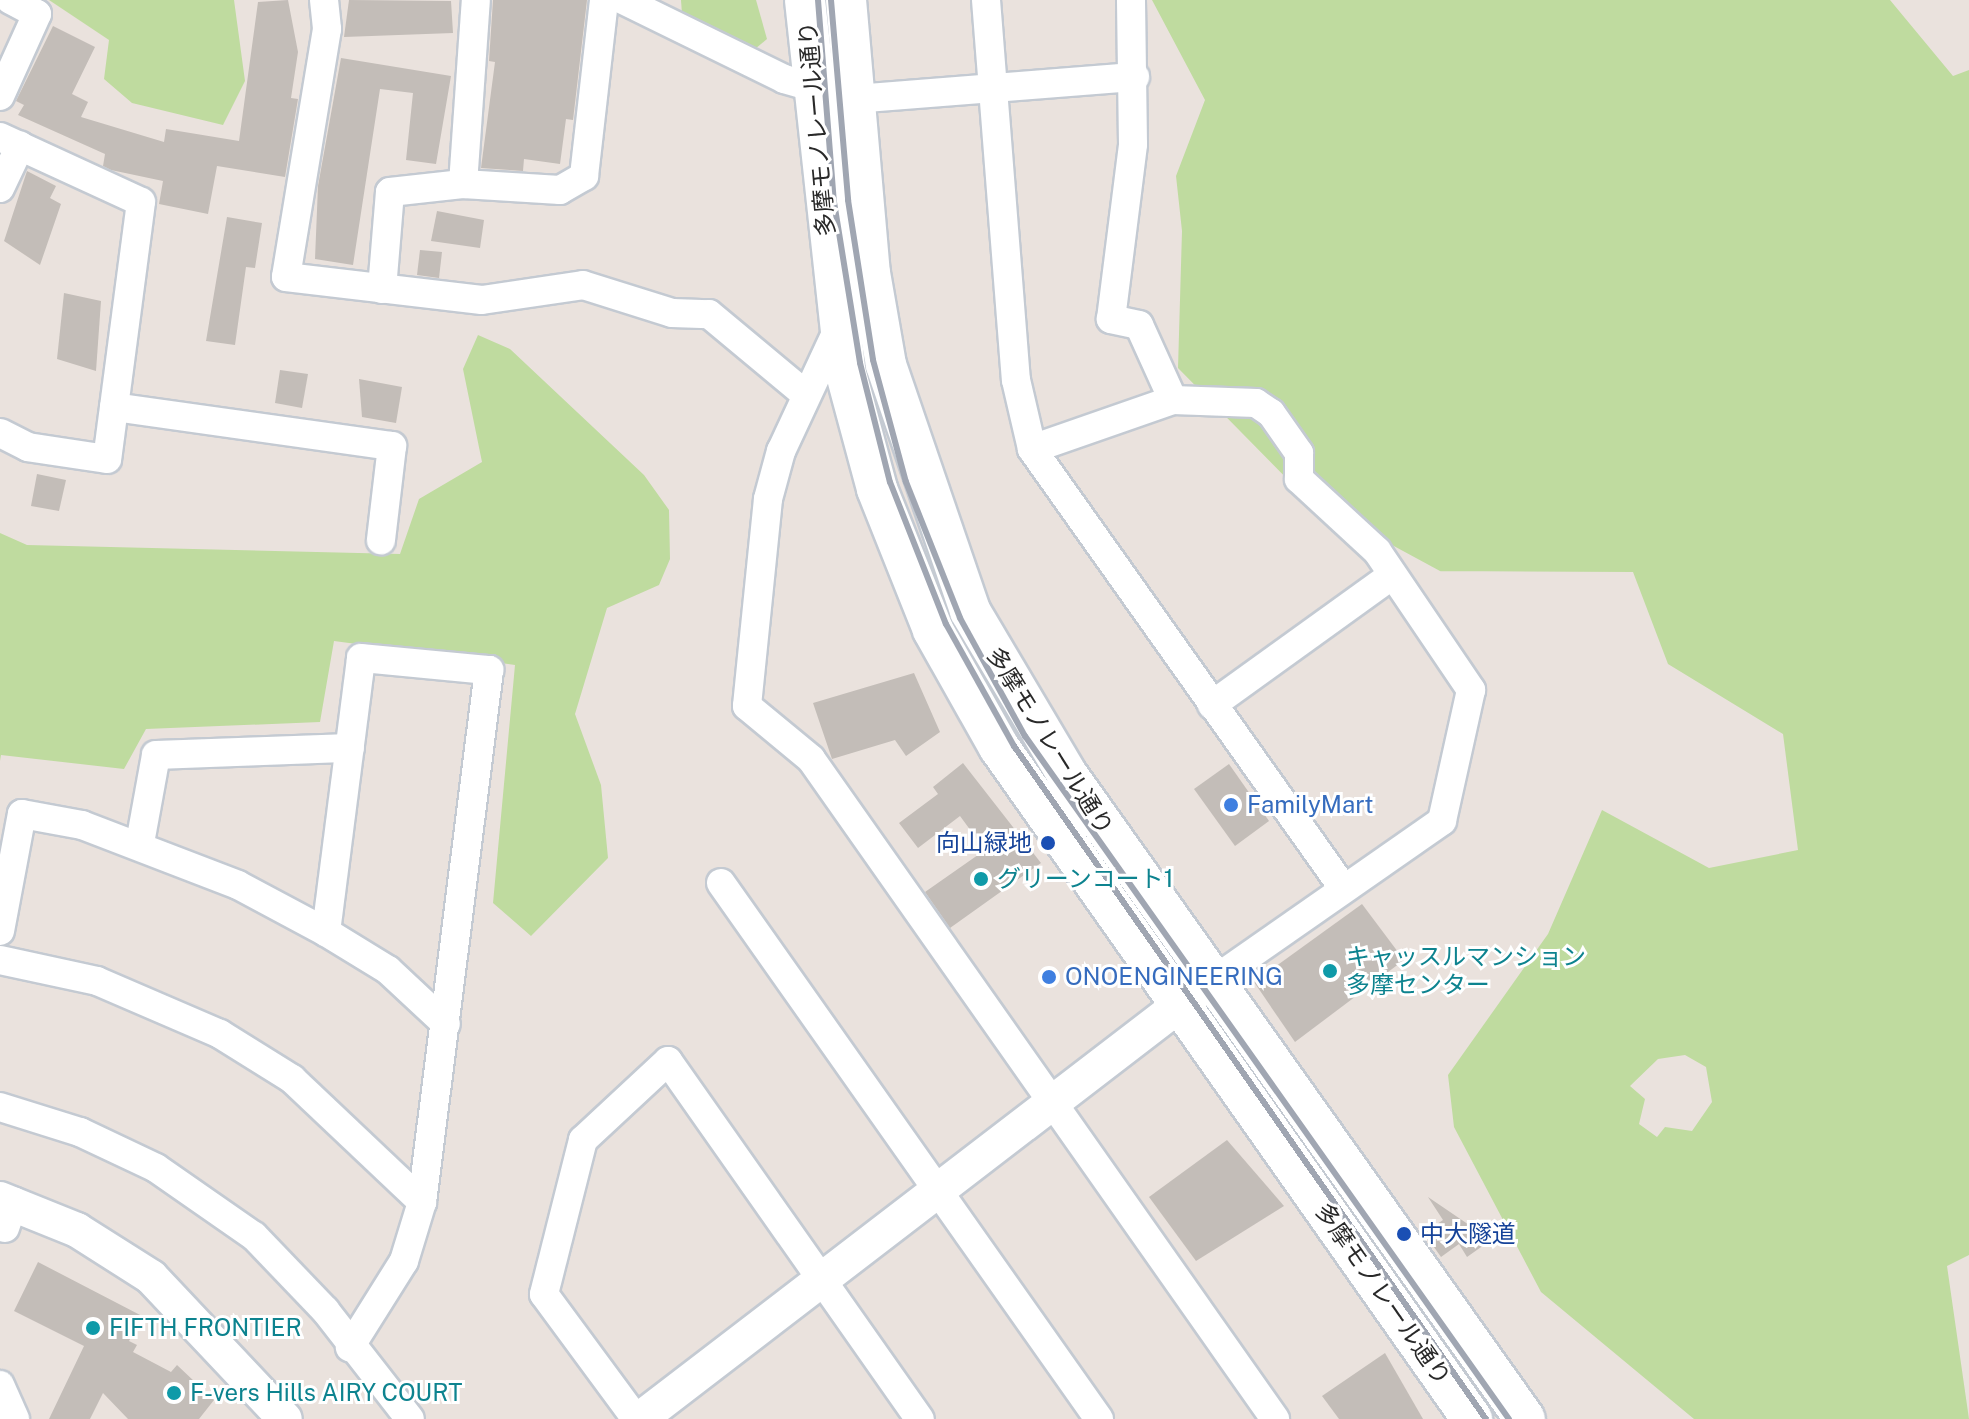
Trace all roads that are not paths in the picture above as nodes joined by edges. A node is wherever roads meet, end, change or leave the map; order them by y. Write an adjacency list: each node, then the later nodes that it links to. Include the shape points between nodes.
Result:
1 (11, 0): 13 (street, via 37,14)
2 (324, 0): 18 (street, via 327,29 286,277)
3 (476, 0): 16 (street)
4 (604, 0): 16 (street, via 584,176 560,190)
5 (623, 0): 12 (street)
6 (805, 0): 12 (main road, 多摩モノレール通り)
7 (846, 0): 14 (main road, 多摩モノレール通り)
8 (986, 0): 11 (street)
9 (1131, 0): 10 (street)
10 (1135, 77): 11 (street); 21 (street, via 1111,319 1139,325)
11 (993, 89): 14 (street); 24 (street, via 1016,380)
12 (812, 91): 14 (street); 19 (main road, 多摩モノレール通り)
13 (0, 96)
14 (854, 99): 35 (main road, 多摩モノレール通り, via 870,273 886,365 943,545 1034,725)
15 (10, 142): 17 (street); 22 (street, via 141,202)
16 (463, 184): 18 (street, via 390,192)
17 (0, 188)
18 (382, 289): 20 (street, via 482,300 583,285 672,313 709,314)
19 (838, 329): 20 (street); 36 (main road, 多摩モノレール通り, via 877,489 933,630 999,747)
20 (805, 394): 38 (street, via 768,499 747,706 811,759)
21 (1173, 400): 24 (street); 26 (street, via 1256,403 1271,413 1299,453 1299,479 1343,512)
22 (114, 407): 23 (street, via 107,459 28,447); 25 (street, via 392,446)
23 (0, 433)
24 (1032, 449): 27 (street)
25 (381, 540)
26 (1391, 576): 27 (street); 31 (street, via 1471,690 1442,821)
27 (1212, 705): 31 (street)
28 (350, 748): 29 (street, via 156,755); 33 (street); 37 (street, via 361,658 489,670)
29 (140, 843): 32 (street, via 22,814); 33 (street)
30 (721, 883): 40 (street)
31 (1344, 889): 35 (street)
32 (0, 931)
33 (326, 932): 37 (street, via 388,970)
34 (0, 960): 41 (street, via 97,981 220,1034 292,1079)
35 (1213, 981): 36 (street); 54 (main road, 多摩モノレール通り)
36 (1178, 1005): 38 (street); 53 (main road, 多摩モノレール通り)
37 (446, 1024): 41 (street)
38 (1051, 1103): 40 (street); 52 (street)
39 (0, 1107): 44 (street, via 80,1132 204,1199 290,1272)
40 (938, 1190): 43 (street); 51 (street)
41 (422, 1202): 44 (street, via 404,1261)
42 (6, 1210): 47 (street, via 115,1250 151,1277)
43 (822, 1279): 49 (street); 49 (street, via 668,1061 583,1140 544,1294); 50 (street)
44 (350, 1347): 48 (street)
45 (0, 1385): 46 (street)
46 (15, 1419)
47 (285, 1419)
48 (410, 1419)
49 (638, 1419)
50 (920, 1419)
51 (1099, 1419)
52 (1275, 1419)
53 (1472, 1419)
54 (1525, 1419)

